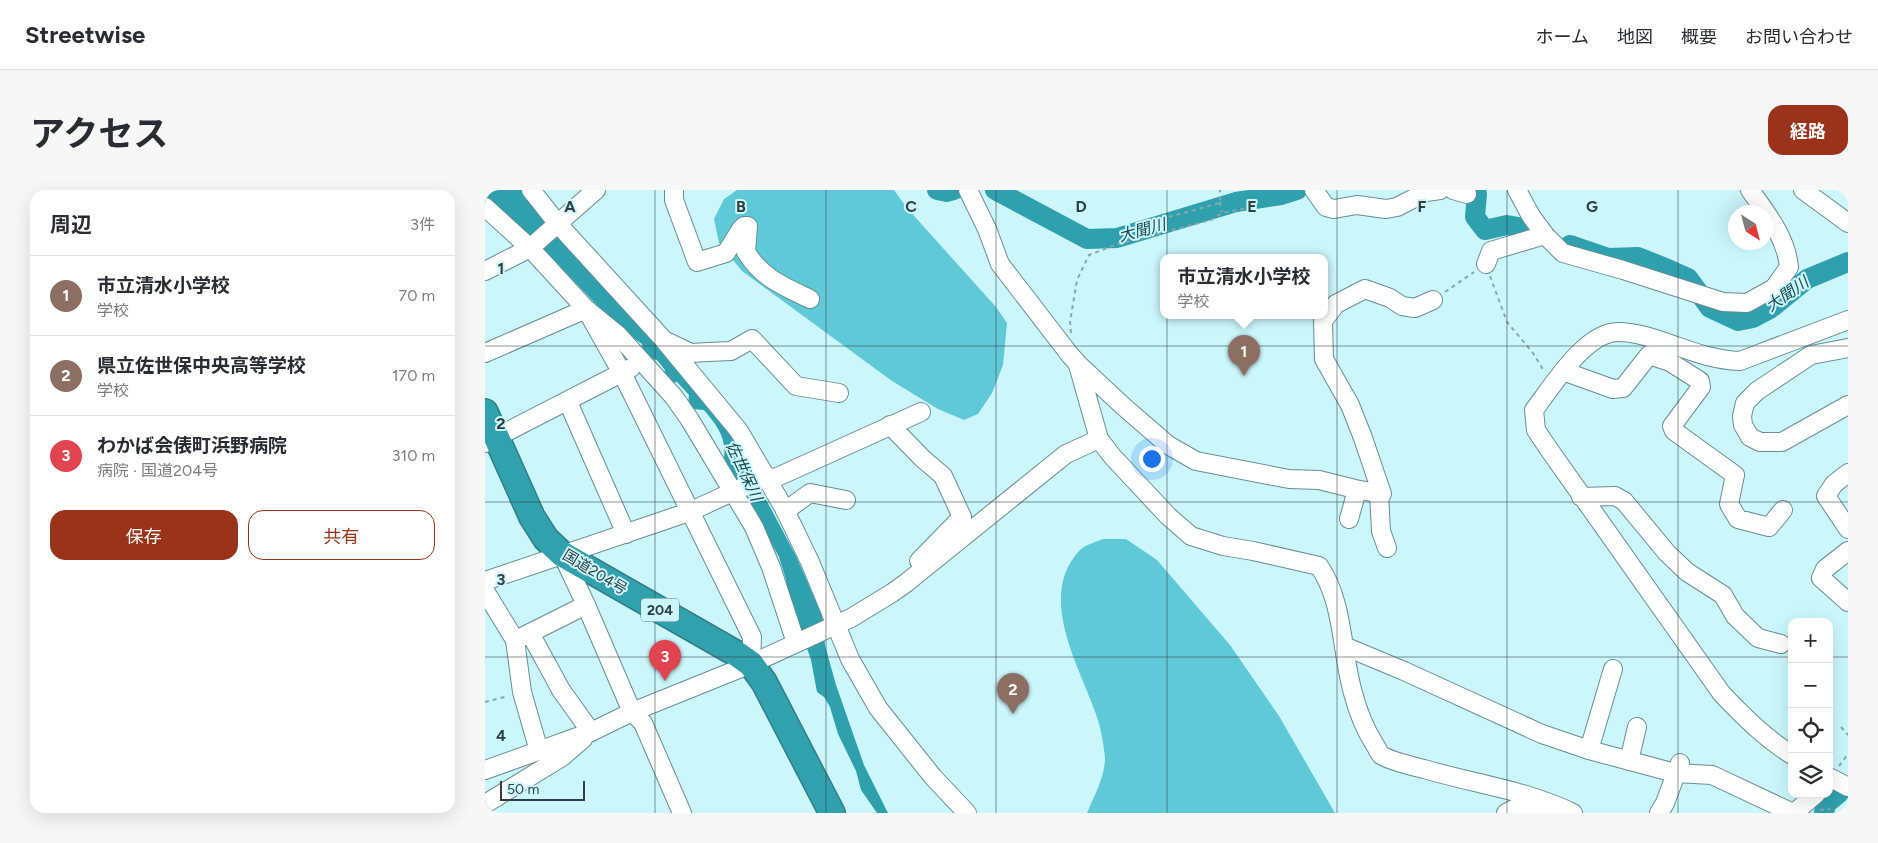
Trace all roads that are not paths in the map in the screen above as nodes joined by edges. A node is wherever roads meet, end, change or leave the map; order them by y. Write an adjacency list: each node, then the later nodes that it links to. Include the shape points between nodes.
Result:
1 (531, 190): 12 (street)
2 (596, 190): 12 (street)
3 (674, 190): 17 (street, via 674,200 697,262 726,253 741,229 748,226 746,252 761,272)
4 (968, 190): 26 (street, via 1000,264)
5 (1314, 190): 6 (street, via 1326,207 1334,209 1357,205 1386,209 1397,208 1426,192)
6 (1440, 190)
7 (1517, 190): 13 (street)
8 (1750, 190): 13 (street, via 1775,226 1787,252 1789,267 1774,288 1747,303 1723,302 1563,253)
9 (1803, 190): 11 (street)
10 (485, 207): 14 (street)
11 (1848, 223)
12 (555, 226): 14 (street); 23 (street)
13 (1545, 235): 15 (street)
14 (533, 245): 16 (street); 19 (street)
15 (1488, 258)
16 (485, 271)
17 (810, 299)
18 (1433, 300): 20 (street, via 1415,308 1402,306 1365,289 1336,304)
19 (586, 309): 25 (street); 27 (street, via 618,334); 29 (street)
20 (1328, 314)
21 (1325, 319): 42 (street, via 1324,359 1350,404 1382,494)
22 (1848, 320): 28 (street, via 1740,361 1721,360 1651,337 1617,332 1595,339)
23 (663, 339): 30 (street, via 691,353 731,352 752,339 796,386); 39 (street, via 739,431)
24 (1848, 348): 32 (street, via 1811,355 1757,391 1745,403 1743,426 1750,437 1760,442 1782,442)
25 (485, 353)
26 (1074, 360): 36 (street); 40 (street, via 1168,445 1197,461 1289,479 1319,480)
27 (643, 362): 29 (street); 41 (street, via 674,397)
28 (1563, 371): 43 (street, via 1534,410 1534,422 1536,430); 45 (street, via 1613,389 1623,388 1649,355 1670,362 1700,381 1701,387 1672,426 1674,431 1735,475 1729,504 1738,519 1769,527)
29 (622, 373): 31 (street); 47 (street)
30 (839, 393)
31 (568, 402): 37 (street); 50 (street)
32 (1848, 405)
33 (485, 412): 37 (highway, 国道204号 / 204)
34 (921, 412): 35 (street)
35 (890, 425): 39 (street, via 775,478); 55 (street, via 943,476 962,517 917,562)
36 (1099, 439): 55 (street, via 1066,454); 63 (street, via 1162,510 1191,536 1319,566 1334,599)
37 (491, 440): 53 (highway, 国道204号 / 204, via 532,517 546,539)
38 (1848, 473): 49 (street, via 1834,484 1826,496)
39 (765, 477): 41 (street); 46 (street)
40 (1357, 490): 42 (street); 48 (street)
41 (731, 491): 47 (street); 61 (street, via 753,528)
42 (1379, 493): 51 (street, via 1381,531)
43 (1581, 497): 62 (street, via 1615,496 1624,501 1667,553 1687,572 1723,595 1735,616 1759,638); 71 (street, via 1722,694 1747,720)
44 (846, 500): 46 (street, via 810,493)
45 (1783, 510)
46 (785, 511): 59 (street)
47 (689, 512): 50 (street); 64 (street, via 752,638)
48 (1349, 519)
49 (1848, 529)
50 (626, 534): 53 (street)
51 (1387, 548)
52 (1848, 551): 57 (street, via 1825,569 1821,578)
53 (562, 554): 54 (street); 58 (street); 64 (highway, 国道204号 / 204)
54 (485, 580)
55 (906, 583): 59 (street)
56 (485, 591): 60 (street)
57 (1848, 602)
58 (586, 605): 60 (street); 66 (street)
59 (836, 625): 61 (street); 80 (street, via 850,659 878,708 933,777)
60 (522, 637): 68 (street); 70 (street, via 522,692)
61 (800, 641): 64 (street)
62 (1781, 644)
63 (1344, 646): 69 (street, via 1542,734); 83 (street, via 1359,714 1381,755 1443,775 1548,801)
64 (751, 664): 66 (street); 79 (highway, 国道204号 / 204, via 764,682)
65 (1613, 668): 69 (street)
66 (632, 712): 68 (street); 78 (street, via 643,723)
67 (1637, 727): 72 (street)
68 (591, 732): 70 (street); 76 (street, via 561,757)
69 (1589, 750): 72 (street)
70 (539, 751): 74 (street)
71 (1788, 753)
72 (1629, 761): 73 (street)
73 (1678, 768): 77 (street); 84 (street, via 1713,775)
74 (485, 770)
75 (1817, 802): 84 (street)
76 (485, 804)
77 (1666, 810)
78 (683, 813)
79 (832, 813)
80 (967, 813)
81 (1506, 813): 82 (street, via 1516,808)
82 (1545, 813)
83 (1573, 813)
84 (1794, 813)

